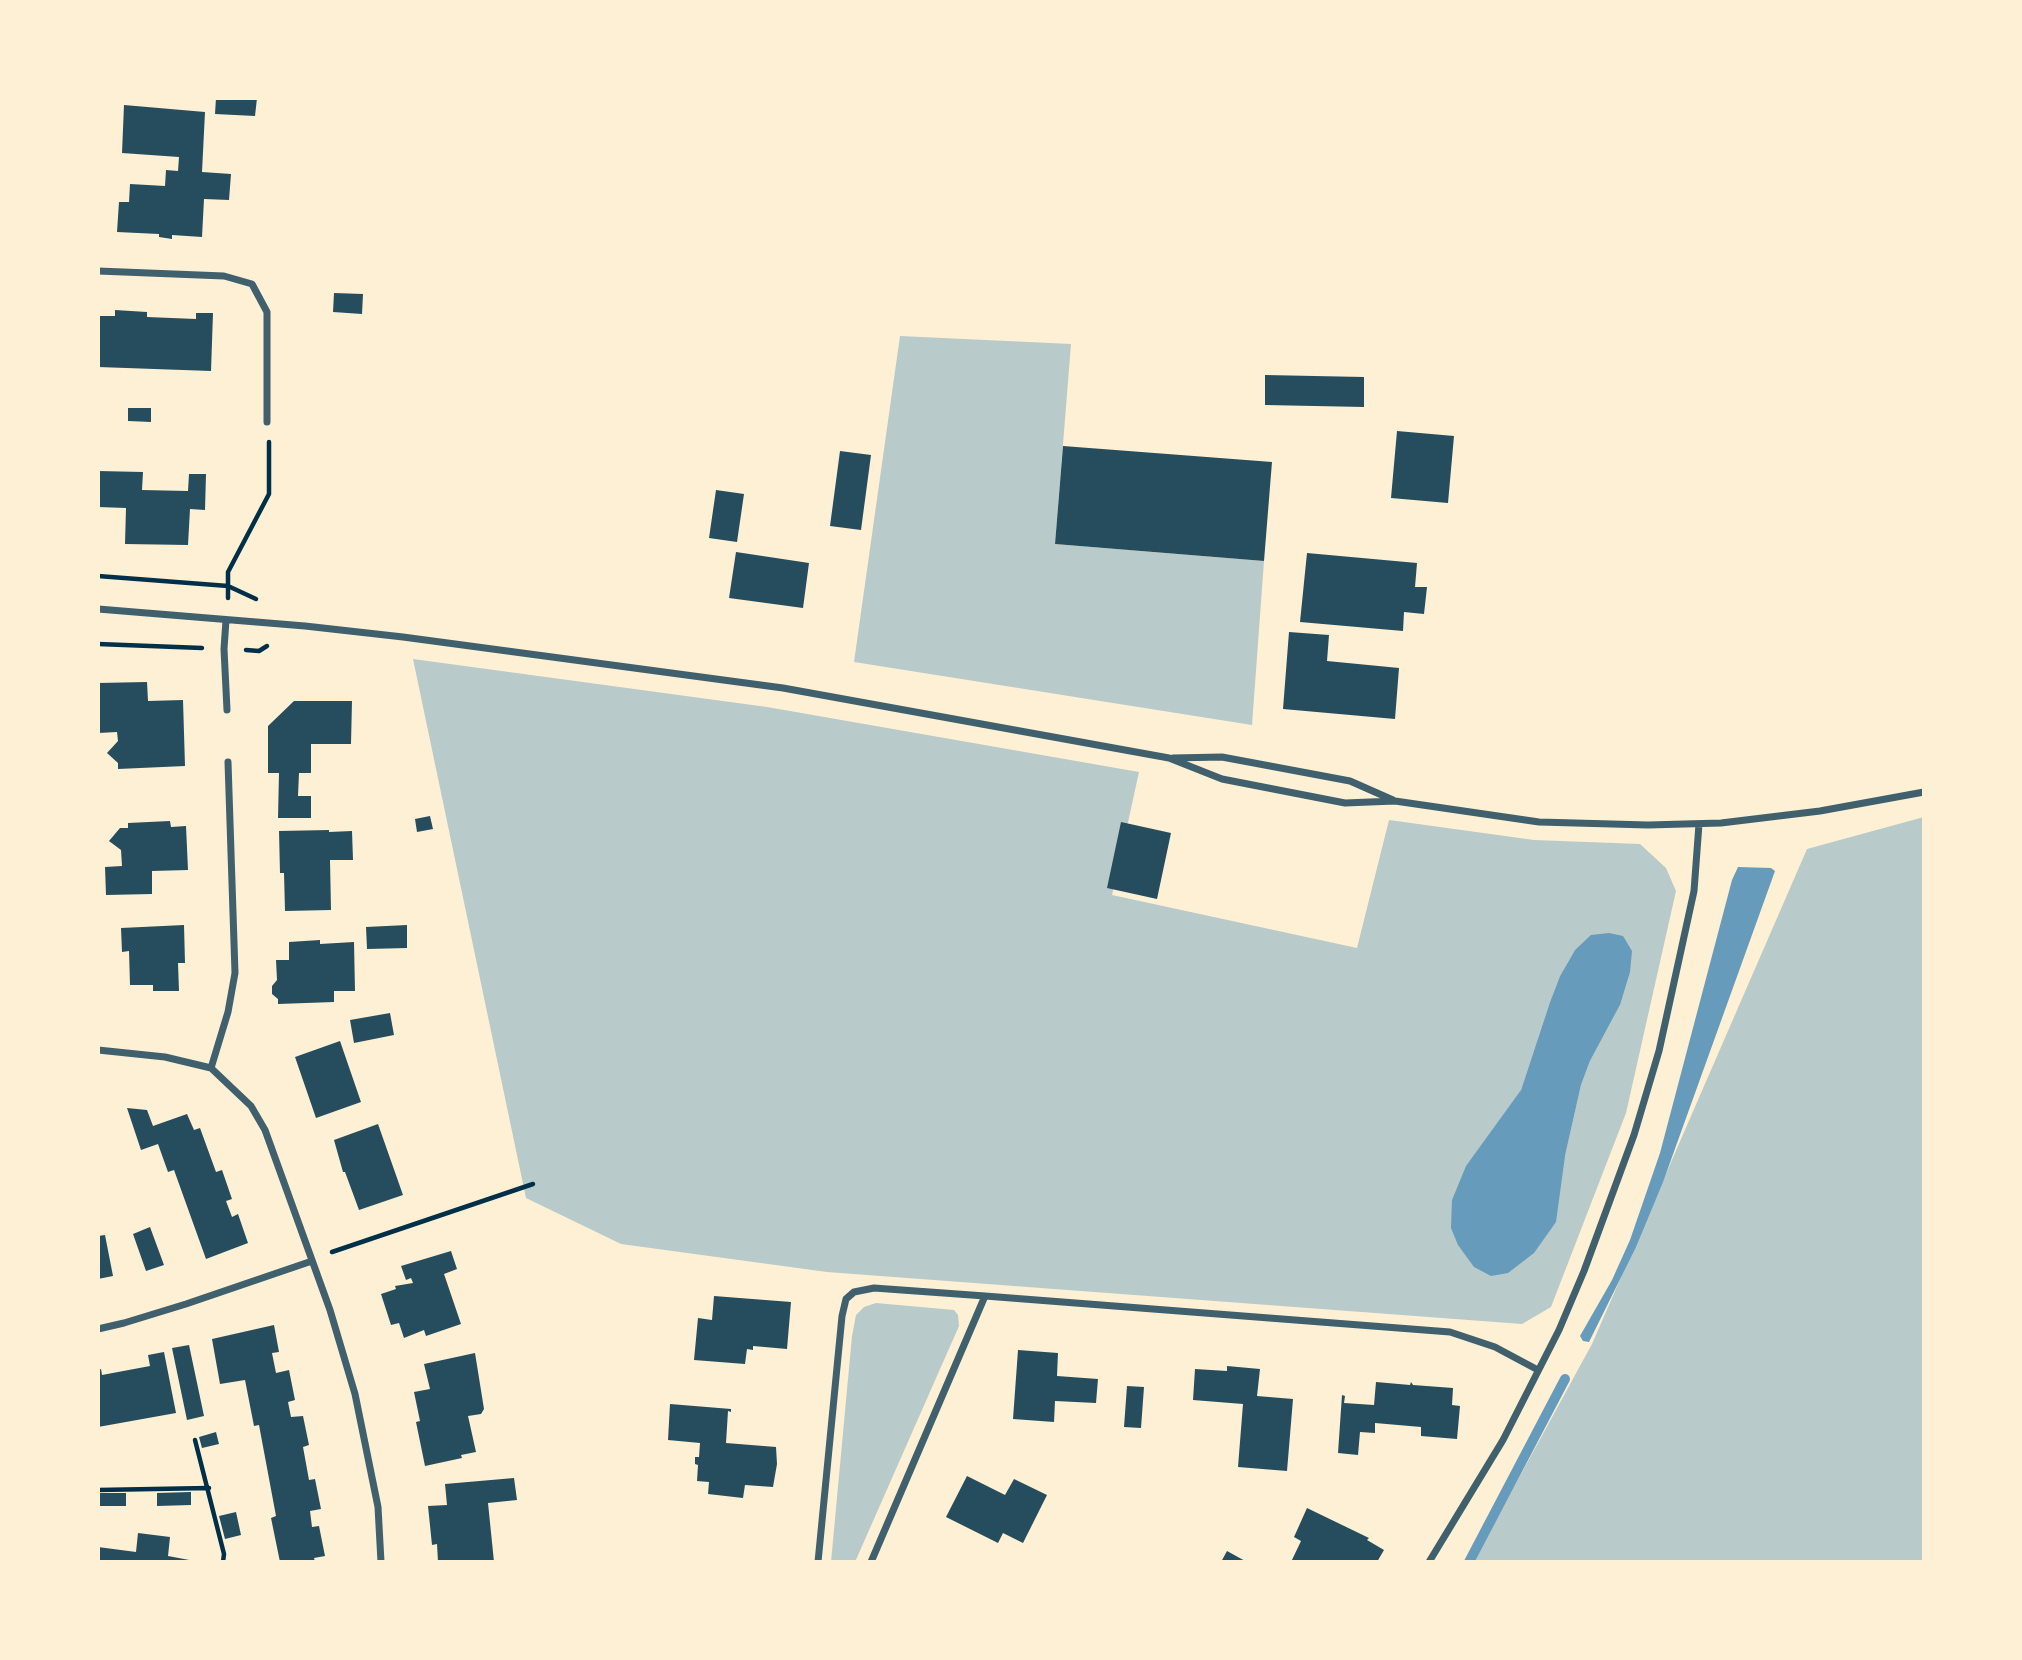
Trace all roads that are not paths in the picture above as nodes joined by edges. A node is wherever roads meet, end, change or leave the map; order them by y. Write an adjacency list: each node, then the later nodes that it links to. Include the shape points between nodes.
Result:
1 (98, 271): 2 (street, via 224,276 252,284 267,312)
2 (267, 422)
3 (98, 610): 4 (street)
4 (226, 620): 5 (street); 6 (street, via 403,637 783,688)
5 (227, 710)
6 (1169, 758): 9 (street, via 1222,779 1345,803); 9 (street, via 1222,757 1350,781)
7 (228, 762): 12 (street, via 234,973)
8 (1924, 792): 10 (street, via 1820,811)
9 (1395, 801): 10 (street, via 1539,822)
10 (1699, 824): 16 (street, via 1694,891 1645,1099 1584,1271)
11 (98, 1050): 12 (street)
12 (211, 1068): 13 (street, via 251,1106 265,1130)
13 (311, 1260): 15 (street); 17 (street, via 355,1394 378,1507)
14 (985, 1296): 16 (street, via 1450,1332 1495,1347); 18 (street, via 874,1288 854,1292 846,1299); 19 (street)
15 (98, 1329)
16 (1538, 1370): 20 (street, via 1503,1440)
17 (381, 1562)
18 (818, 1562)
19 (872, 1562)
20 (1429, 1562)

